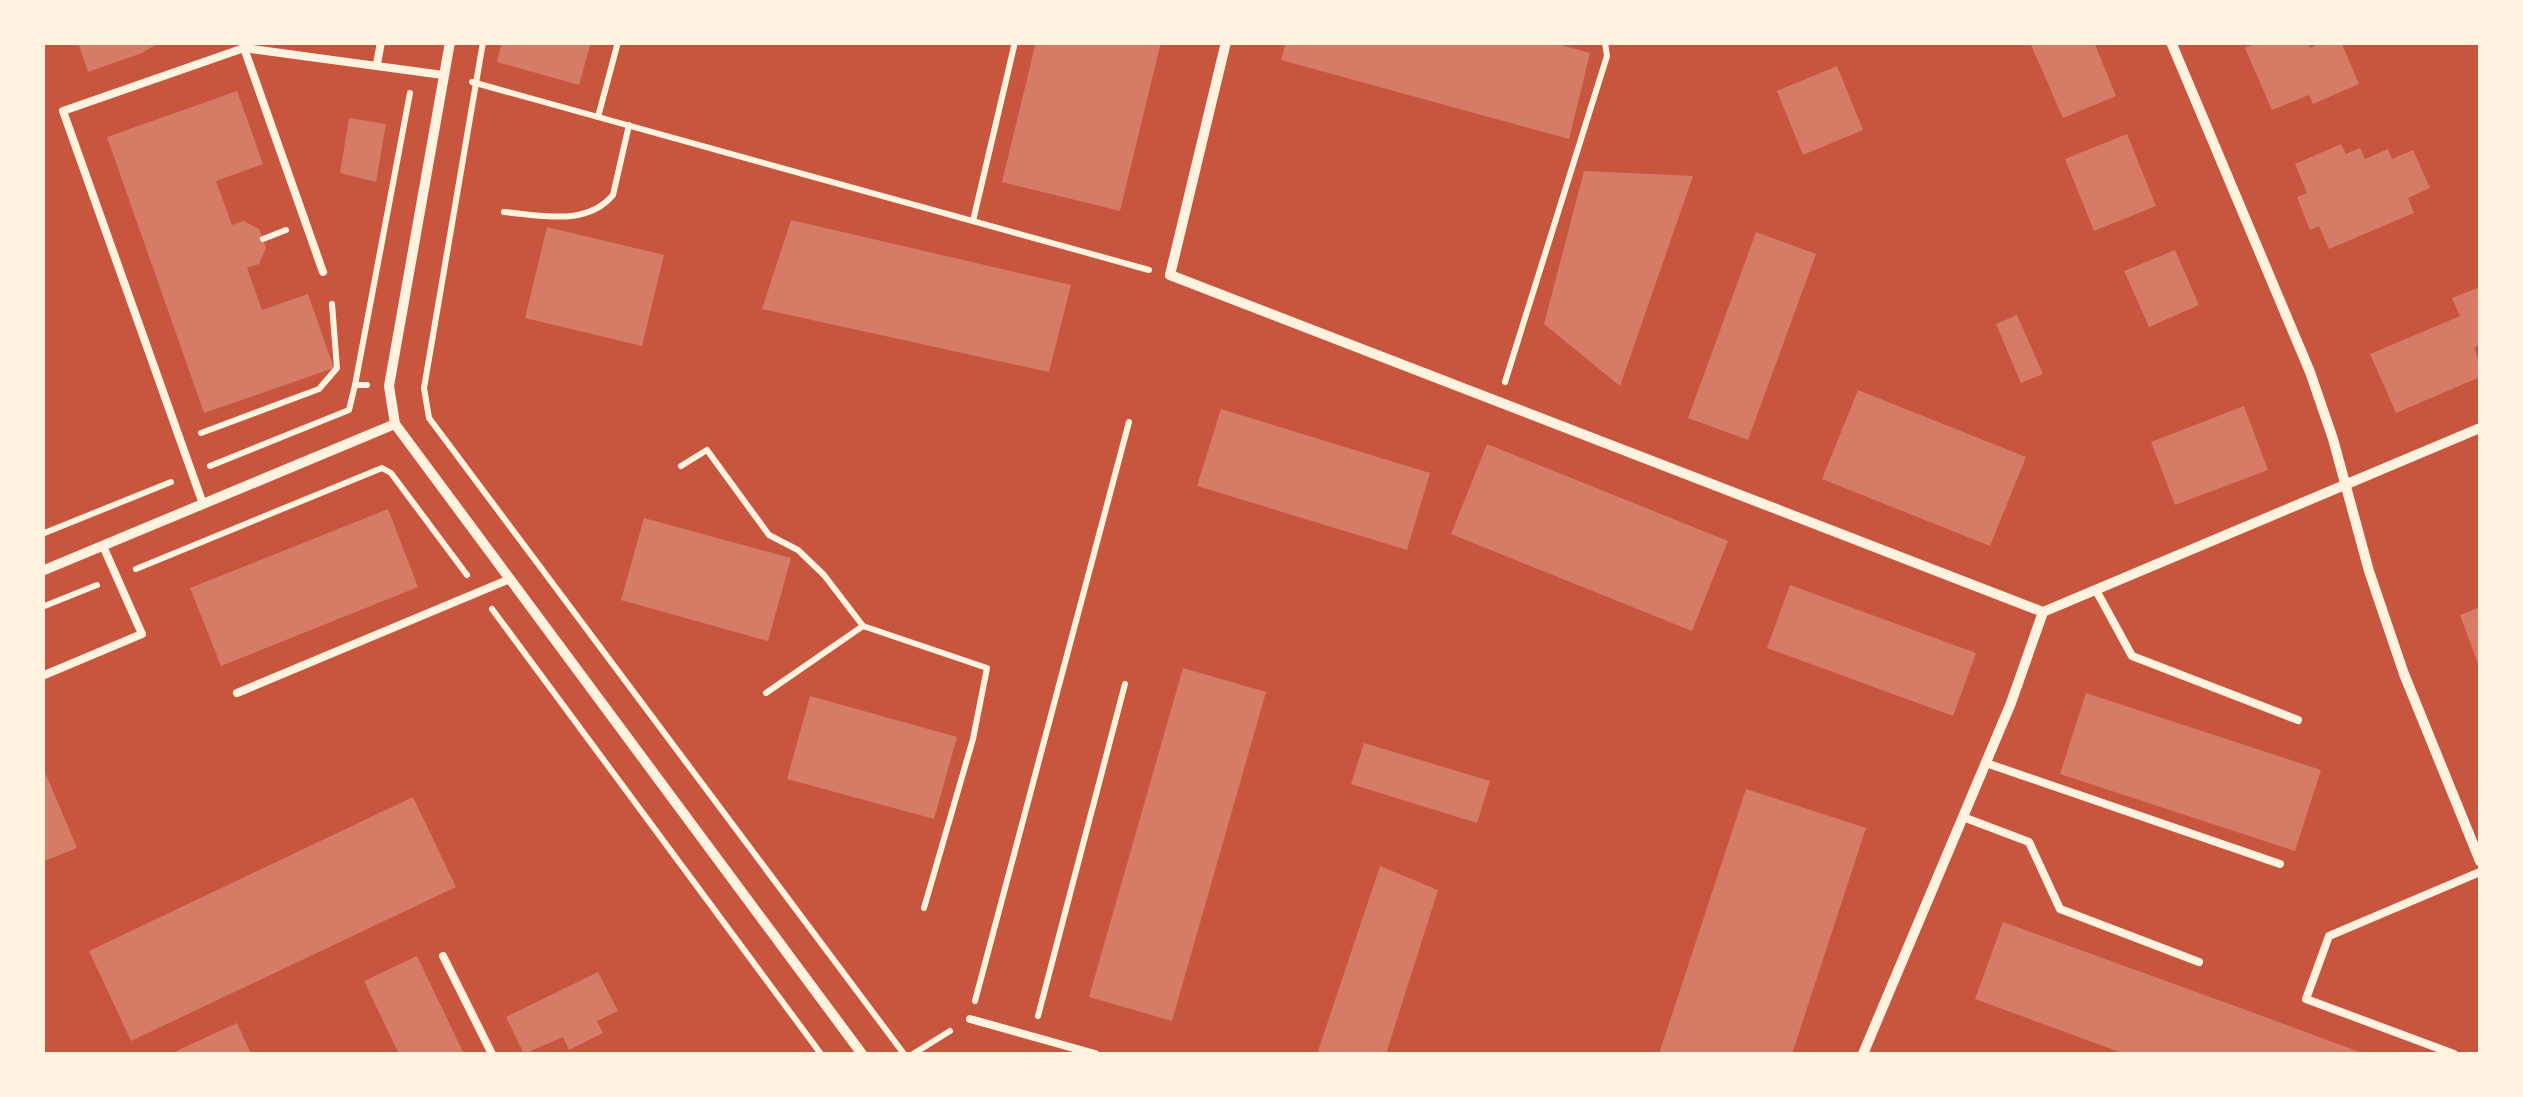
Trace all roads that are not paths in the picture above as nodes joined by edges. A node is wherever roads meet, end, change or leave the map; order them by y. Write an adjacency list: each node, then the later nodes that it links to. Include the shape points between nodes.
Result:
1 (380, 42): 6 (lane)
2 (450, 42): 7 (street)
3 (1226, 42): 17 (street, via 1170,275)
4 (2170, 42): 11 (street, via 2310,372)
5 (244, 48): 6 (lane); 8 (lane); 12 (lane, via 64,111)
6 (376, 64): 7 (lane)
7 (443, 75): 9 (street, via 388,386)
8 (323, 272)
9 (395, 424): 12 (street); 15 (street)
10 (2480, 428): 11 (street)
11 (2345, 486): 16 (street); 23 (street, via 2404,674)
12 (204, 504): 13 (street)
13 (103, 546): 14 (street); 18 (lane, via 142,634)
14 (42, 571)
15 (510, 579): 19 (lane); 30 (street)
16 (2097, 592): 17 (street); 20 (lane, via 2132,656)
17 (2043, 612): 21 (street)
18 (42, 676)
19 (237, 694)
20 (2298, 720)
21 (1986, 763): 22 (street); 24 (lane)
22 (1963, 817): 27 (lane, via 2029,842 2060,909); 32 (street)
23 (2480, 861)
24 (2280, 864)
25 (2480, 872): 33 (lane, via 2329,936 2306,999)
26 (443, 956): 29 (lane)
27 (2199, 962)
28 (970, 1018): 31 (lane)
29 (492, 1054)
30 (862, 1054)
31 (1096, 1054)
32 (1863, 1054)
33 (2454, 1054)

